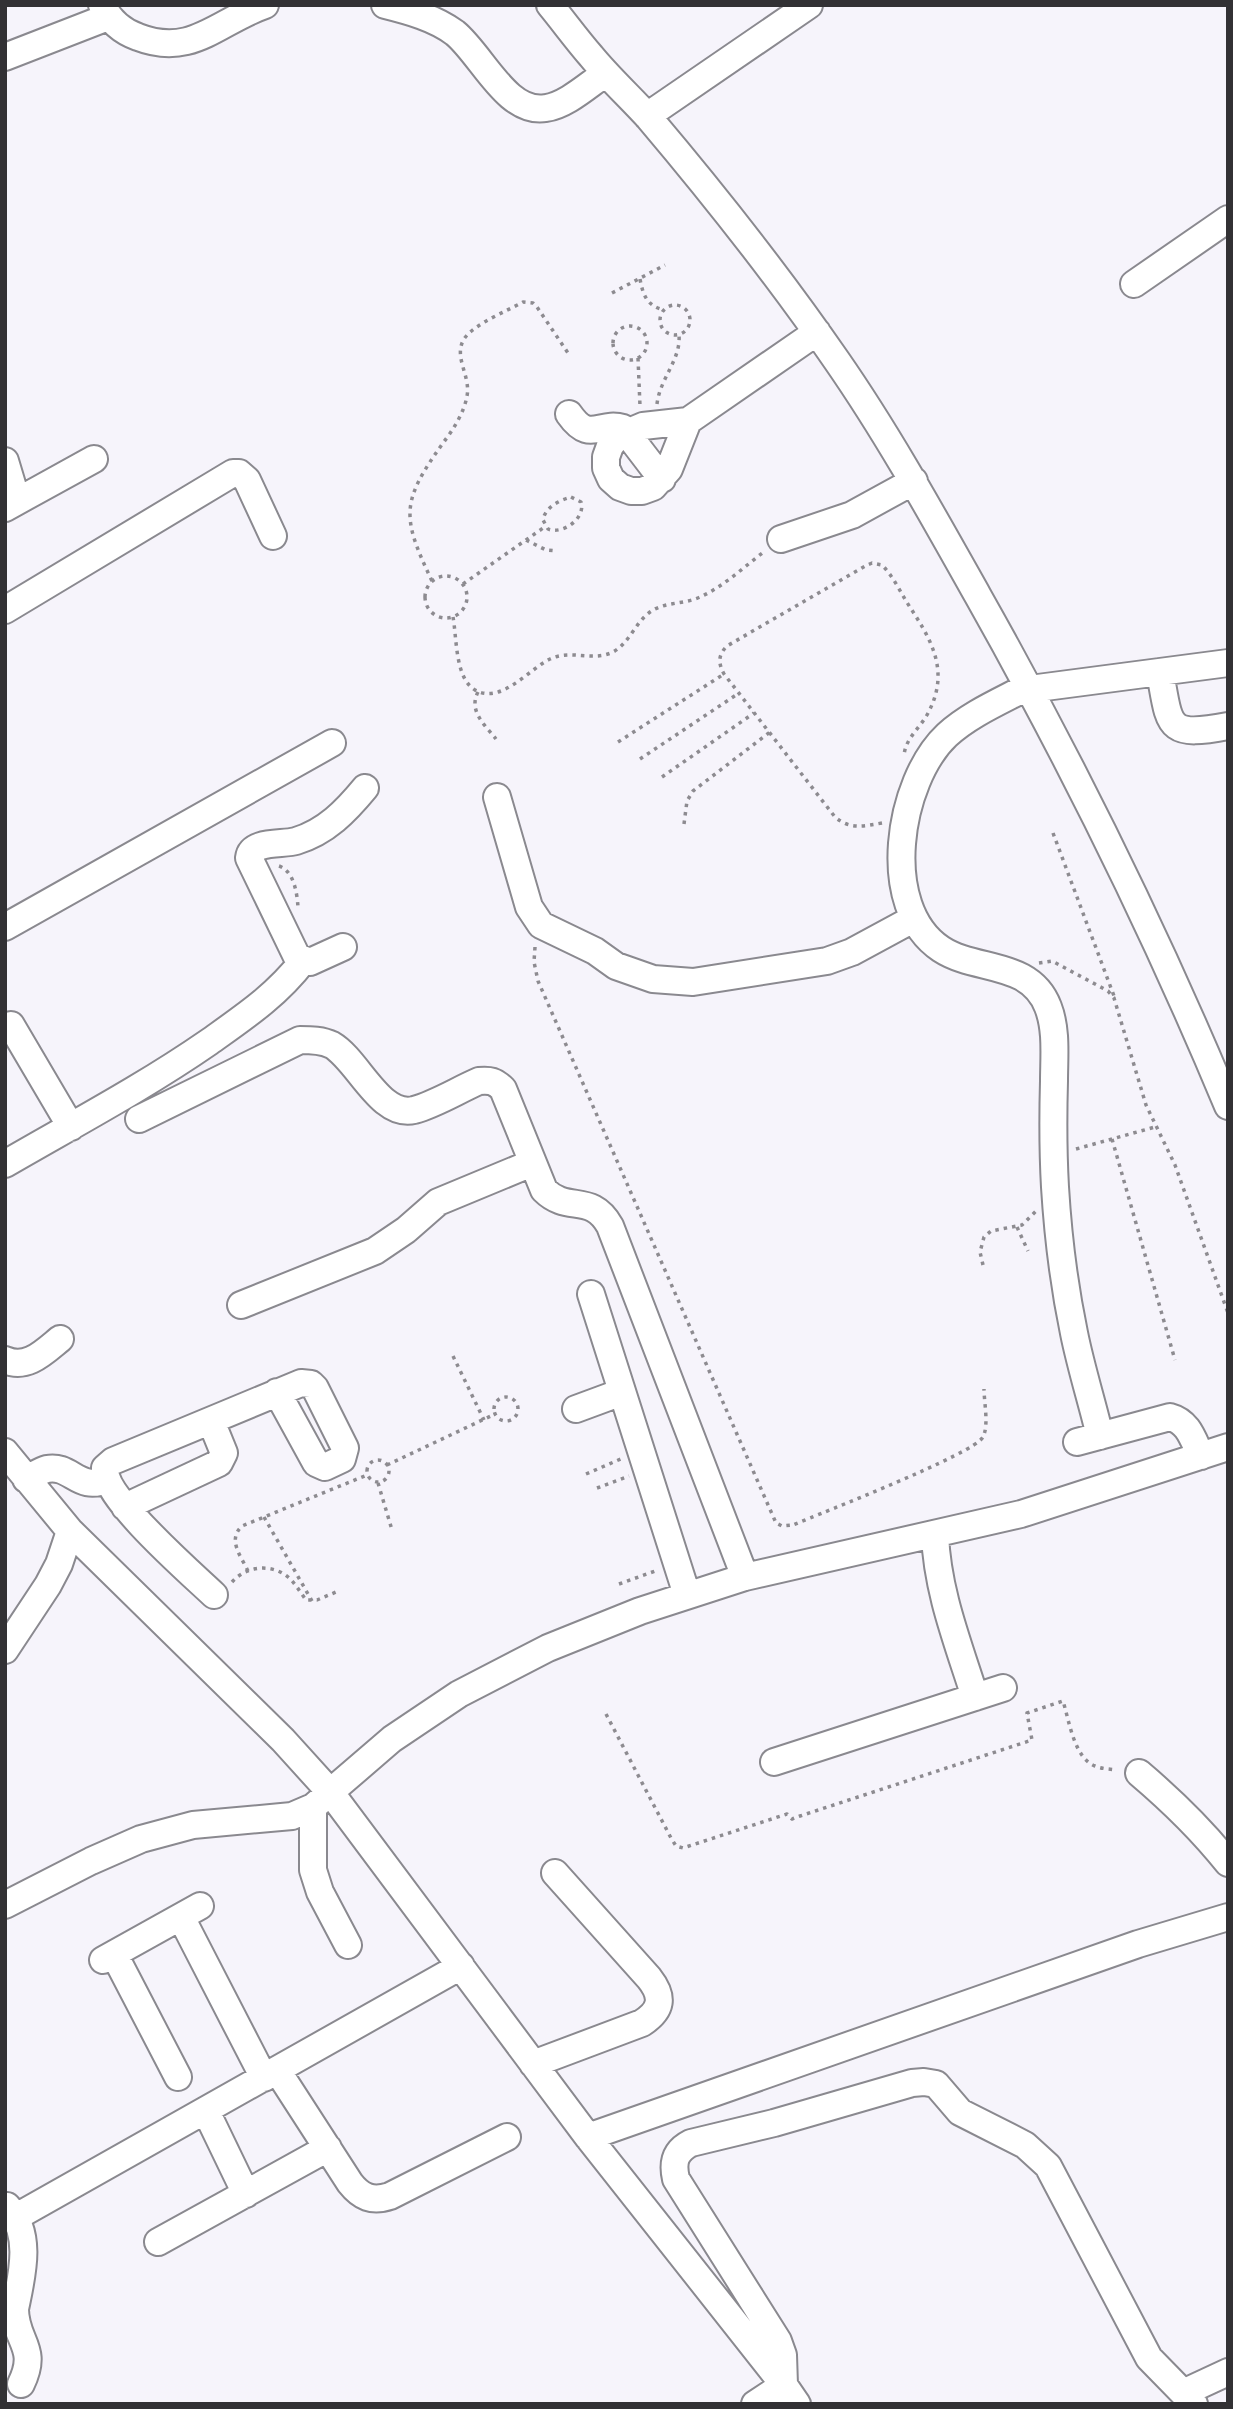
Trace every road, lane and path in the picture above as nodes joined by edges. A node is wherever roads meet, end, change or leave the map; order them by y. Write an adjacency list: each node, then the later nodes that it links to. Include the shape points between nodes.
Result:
1 (265, 5): 5 (street, via 180,44 152,43 125,32)
2 (385, 5): 8 (street, via 433,20 453,32 511,98 533,109 557,105)
3 (550, 5): 8 (street)
4 (809, 5): 6 (street)
5 (105, 11): 7 (street)
6 (776, 14): 9 (street)
7 (5, 57)
8 (606, 73): 9 (street)
9 (646, 116): 16 (street)
10 (1228, 219): 13 (street)
11 (665, 265): 12 (path)
12 (640, 279): 14 (path); 15 (path, via 644,297)
13 (1134, 284)
14 (612, 293)
15 (664, 310): 17 (path, via 662,328); 17 (path, via 676,306 687,312 688,325)
16 (817, 332): 21 (street); 26 (street)
17 (680, 335): 22 (path, via 677,357)
18 (570, 356): 33 (path, via 537,307 528,302 477,327 462,342 467,398 451,432 416,483 410,505 410,528)
19 (638, 358): 19 (path, via 646,348 645,334 635,326 621,327 613,338 614,351 625,359); 22 (path)
20 (569, 414): 22 (street, via 575,423 596,431)
21 (688, 421): 22 (street); 25 (street)
22 (642, 427): 25 (street); 25 (street, via 617,437 606,457 606,468 611,479 631,491 653,487)
23 (94, 459): 27 (street)
24 (5, 461): 27 (street)
25 (662, 479)
26 (914, 481): 30 (street, via 852,515); 40 (street)
27 (11, 504)
28 (546, 526): 28 (path, via 545,513 555,504 571,497 581,502 581,513 565,530); 31 (path)
29 (273, 536): 35 (street, via 247,480 233,472)
30 (781, 539): 41 (path, via 711,592 653,610 606,656 553,658 492,694)
31 (526, 540): 32 (path); 34 (path)
32 (558, 551)
33 (432, 580): 34 (path, via 452,576); 36 (path, via 425,593 428,607 439,617)
34 (463, 584): 36 (path, via 466,603)
35 (5, 610)
36 (453, 617): 41 (path, via 460,671)
37 (1228, 663): 38 (street)
38 (1160, 672): 40 (street); 44 (street, via 1167,712 1177,729 1196,732)
39 (724, 674): 42 (path); 47 (path); 51 (path, via 719,658 727,646 867,565 882,565 936,655 936,696 905,747 904,760)
40 (1029, 687): 51 (street, via 946,736); 65 (street, via 1117,858)
41 (478, 692): 46 (path, via 475,710)
42 (739, 693): 43 (path); 49 (path)
43 (754, 713): 45 (path); 50 (path)
44 (1228, 726)
45 (769, 732): 54 (path, via 844,824); 55 (path, via 693,791)
46 (496, 739)
47 (618, 742)
48 (332, 743): 59 (street)
49 (640, 759)
50 (662, 777)
51 (916, 779): 54 (street)
52 (365, 788): 61 (street, via 340,816 312,835 257,847 249,853 293,951)
53 (497, 797): 58 (street, via 529,907)
54 (905, 819): 57 (street, via 902,858 906,900)
55 (684, 824)
56 (1054, 833): 63 (path)
57 (913, 919): 58 (street, via 852,953 827,961 693,982 633,973); 62 (street, via 942,949)
58 (541, 925): 84 (path, via 534,962 538,981 776,1523 793,1525 978,1443 985,1430)
59 (5, 927)
60 (343, 947): 61 (street, via 317,960)
61 (303, 961): 67 (street, via 255,1011)
62 (1023, 979): 63 (path, via 1038,963 1052,961); 70 (street, via 1034,986 1048,1007 1053,1030)
63 (1114, 998): 68 (path)
64 (11, 1025): 67 (street)
65 (1228, 1106)
66 (139, 1118): 71 (street, via 286,1045 315,1039 342,1052 387,1105 399,1110 413,1110 479,1081 497,1083)
67 (71, 1127): 72 (street)
68 (1155, 1127): 69 (path); 79 (path, via 1175,1164)
69 (1112, 1139): 70 (path); 83 (path)
70 (1054, 1156): 73 (street)
71 (532, 1163): 78 (street, via 438,1202 375,1251); 109 (street, via 553,1200 594,1206 604,1215)
72 (5, 1164)
73 (1055, 1188): 74 (path); 93 (street, via 1088,1439 1170,1417 1186,1425)
74 (1017, 1227): 75 (path); 76 (path, via 1000,1228 984,1237)
75 (1028, 1251)
76 (983, 1265)
77 (591, 1294): 86 (street)
78 (240, 1306)
79 (1228, 1313)
80 (60, 1339): 82 (street, via 24,1364)
81 (453, 1356): 89 (path)
82 (5, 1360)
83 (1175, 1360)
84 (984, 1389)
85 (277, 1392): 90 (street)
86 (622, 1392): 87 (street); 94 (street)
87 (576, 1409)
88 (495, 1415): 88 (path, via 502,1421 512,1420 518,1407 512,1399 503,1398 495,1404); 89 (path)
89 (484, 1420): 95 (path)
90 (211, 1421): 99 (street, via 108,1463); 102 (street, via 224,1453 219,1463)
91 (1228, 1447): 93 (street)
92 (5, 1452): 98 (street)
93 (1201, 1456): 106 (street, via 1021,1514)
94 (644, 1462): 96 (path); 101 (path); 107 (street)
95 (387, 1465): 97 (path, via 371,1462); 100 (path, via 386,1479)
96 (586, 1474)
97 (367, 1475): 100 (path); 103 (path)
98 (26, 1479): 99 (street, via 46,1469 63,1471 84,1483); 105 (street)
99 (107, 1479): 102 (street)
100 (378, 1483): 104 (path)
101 (597, 1488)
102 (125, 1507): 112 (street)
103 (264, 1517): 108 (path, via 242,1526 235,1535); 114 (path)
104 (392, 1530)
105 (70, 1531): 115 (street, via 59,1564); 121 (street, via 284,1740)
106 (935, 1534): 109 (street); 117 (street, via 945,1602)
107 (677, 1564): 110 (path); 113 (street)
108 (248, 1571): 112 (path, via 240,1574 225,1594); 114 (path, via 278,1570)
109 (745, 1577): 113 (street)
110 (619, 1584)
111 (336, 1592): 114 (path)
112 (214, 1595)
113 (687, 1595): 121 (street, via 582,1634 459,1694 392,1740)
114 (312, 1601)
115 (5, 1650)
116 (1003, 1688): 117 (street)
117 (975, 1697): 119 (street)
118 (606, 1714): 120 (path, via 671,1838 683,1847 786,1814 792,1819 1032,1740 1027,1713 1063,1701 1087,1762)
119 (774, 1762)
120 (1139, 1773): 122 (street, via 1182,1810)
121 (322, 1800): 124 (street, via 292,1816 193,1825 141,1839); 126 (street, via 313,1870); 127 (street)
122 (1228, 1863)
123 (555, 1873): 128 (street, via 658,1989 659,2003 653,2016 642,2024)
124 (5, 1905)
125 (1228, 1917): 133 (street, via 1138,1944)
126 (348, 1945)
127 (461, 1966): 128 (street); 129 (street)
128 (534, 2064): 133 (street)
129 (270, 2074): 130 (street, via 190,1911 109,1957); 131 (street); 134 (street)
130 (178, 2077)
131 (206, 2110): 135 (street); 136 (street)
132 (507, 2137): 134 (street, via 379,2200 357,2192)
133 (588, 2137): 140 (street)
134 (328, 2148): 135 (street)
135 (246, 2194): 137 (street)
136 (11, 2211): 139 (street, via 24,2244 15,2318 29,2360)
137 (158, 2242)
138 (1228, 2372): 141 (street)
139 (21, 2384)
140 (790, 2394): 141 (street, via 778,2341 676,2179 675,2157 691,2143 924,2082 936,2084 960,2112 1026,2145 1048,2166 1149,2358); 142 (street)
141 (1190, 2398)
142 (755, 2404)

